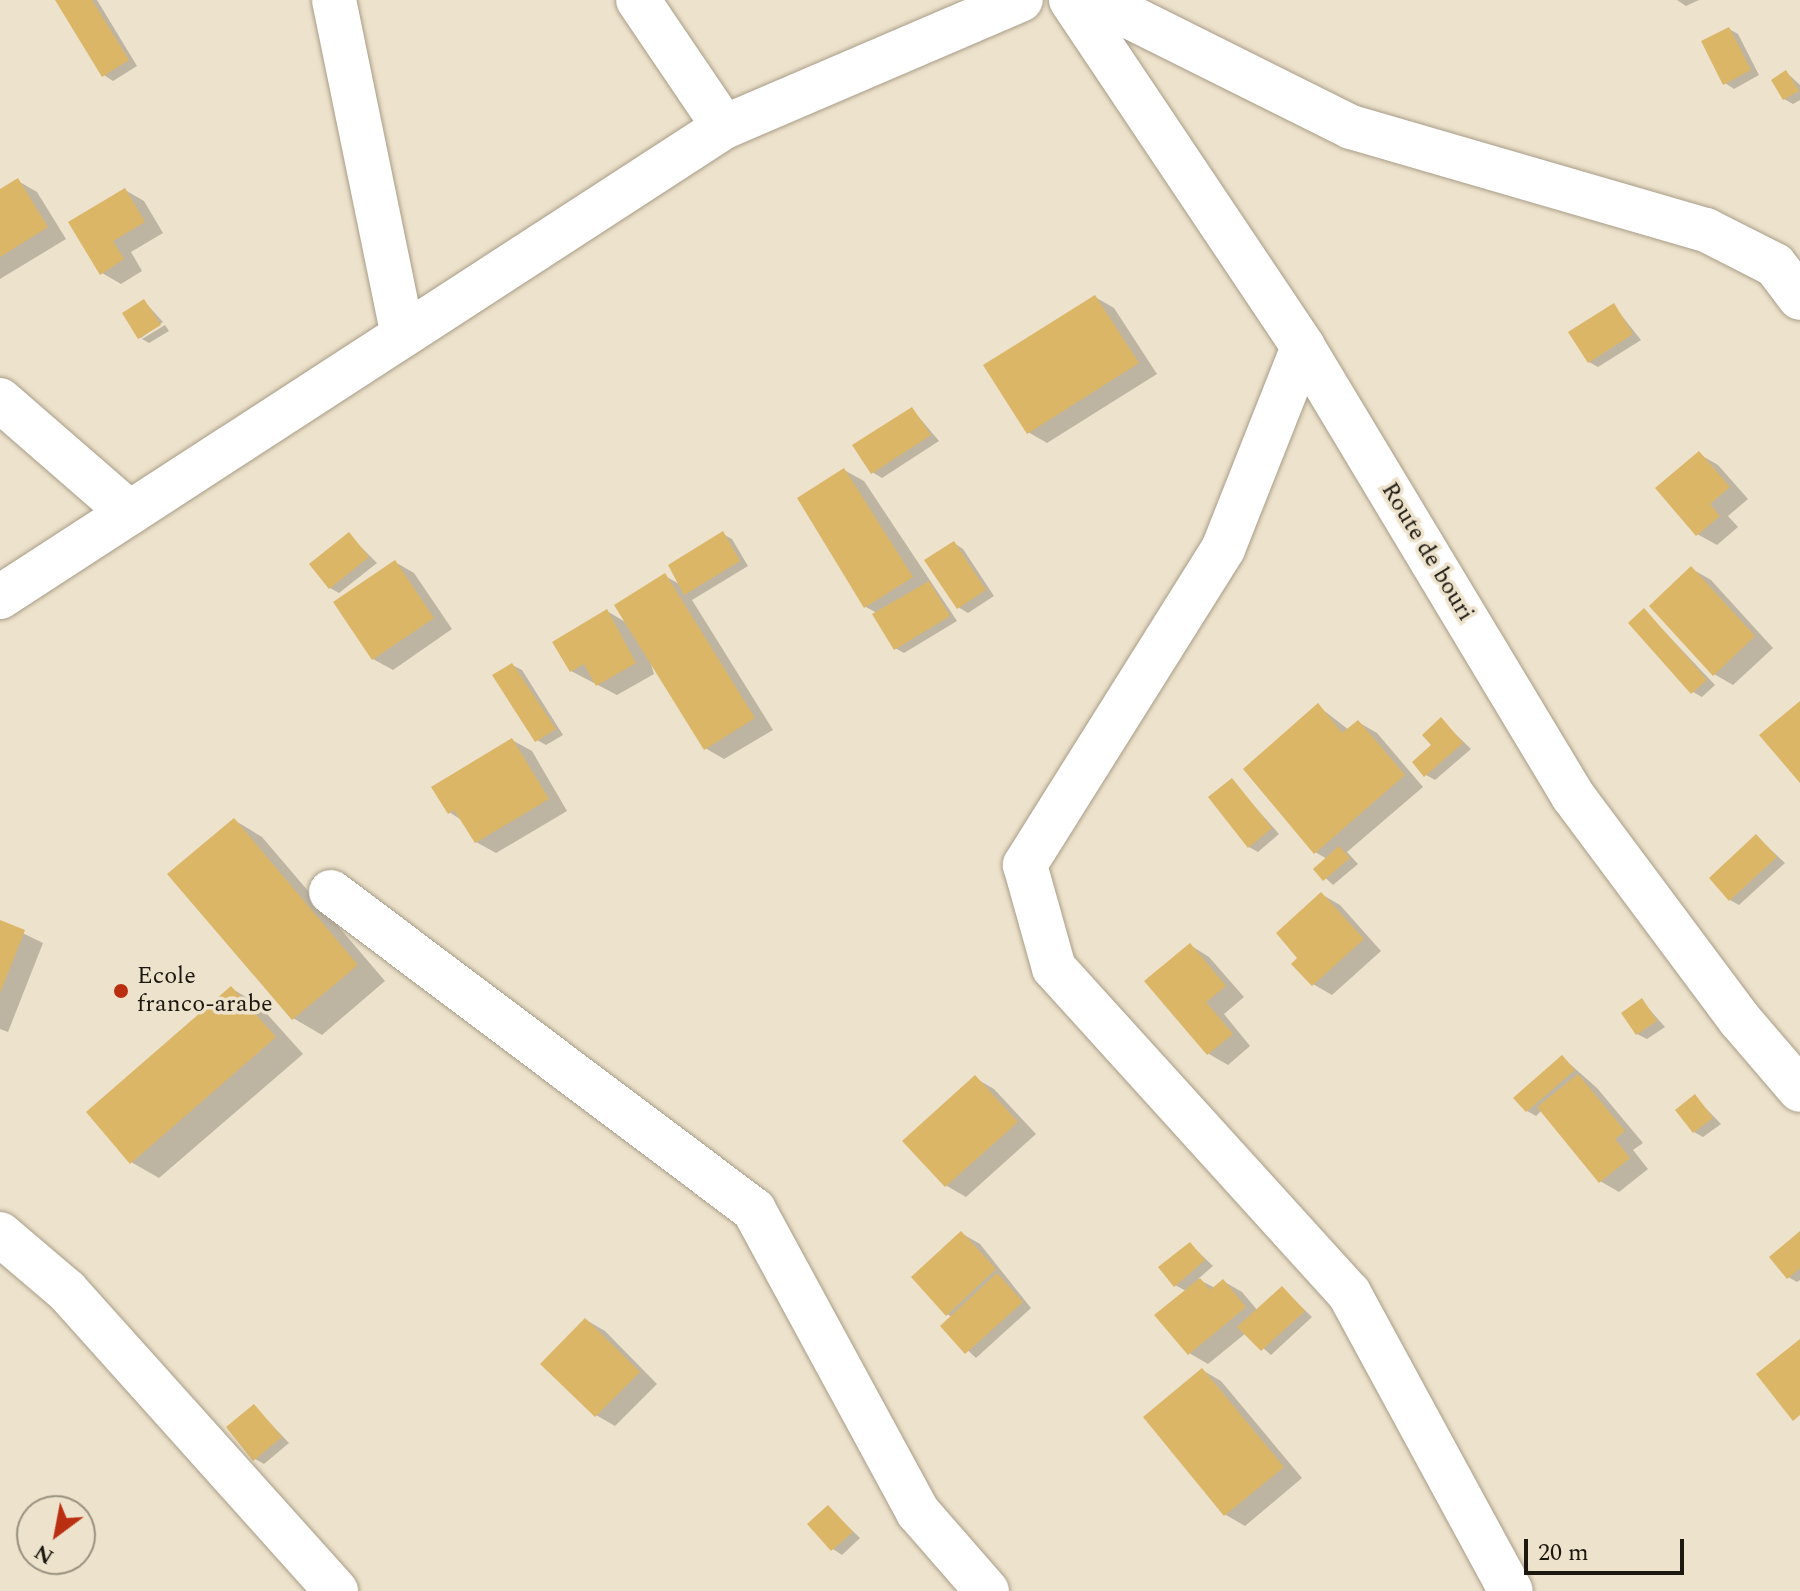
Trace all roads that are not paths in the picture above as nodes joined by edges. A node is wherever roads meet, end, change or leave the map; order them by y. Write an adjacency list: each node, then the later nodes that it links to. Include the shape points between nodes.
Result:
1 (334, 0): 8 (street)
2 (638, 0): 6 (street)
3 (1021, 0): 6 (street)
4 (1071, 0): 9 (street, Route de bouri)
5 (1096, 0): 7 (street, via 1351,127 1706,230 1775,265)
6 (724, 127): 8 (street)
7 (1800, 298)
8 (403, 335): 11 (street)
9 (1303, 347): 14 (street, Route de bouri, via 1573,796 1740,1020); 18 (street, via 1223,549 1025,865 1054,968 1349,1293)
10 (0, 400): 11 (street)
11 (130, 513): 12 (street)
12 (0, 597)
13 (331, 892): 17 (street, via 754,1210 918,1512)
14 (1800, 1090)
15 (0, 1234): 16 (street, via 67,1291)
16 (336, 1591)
17 (987, 1591)
18 (1511, 1591)

